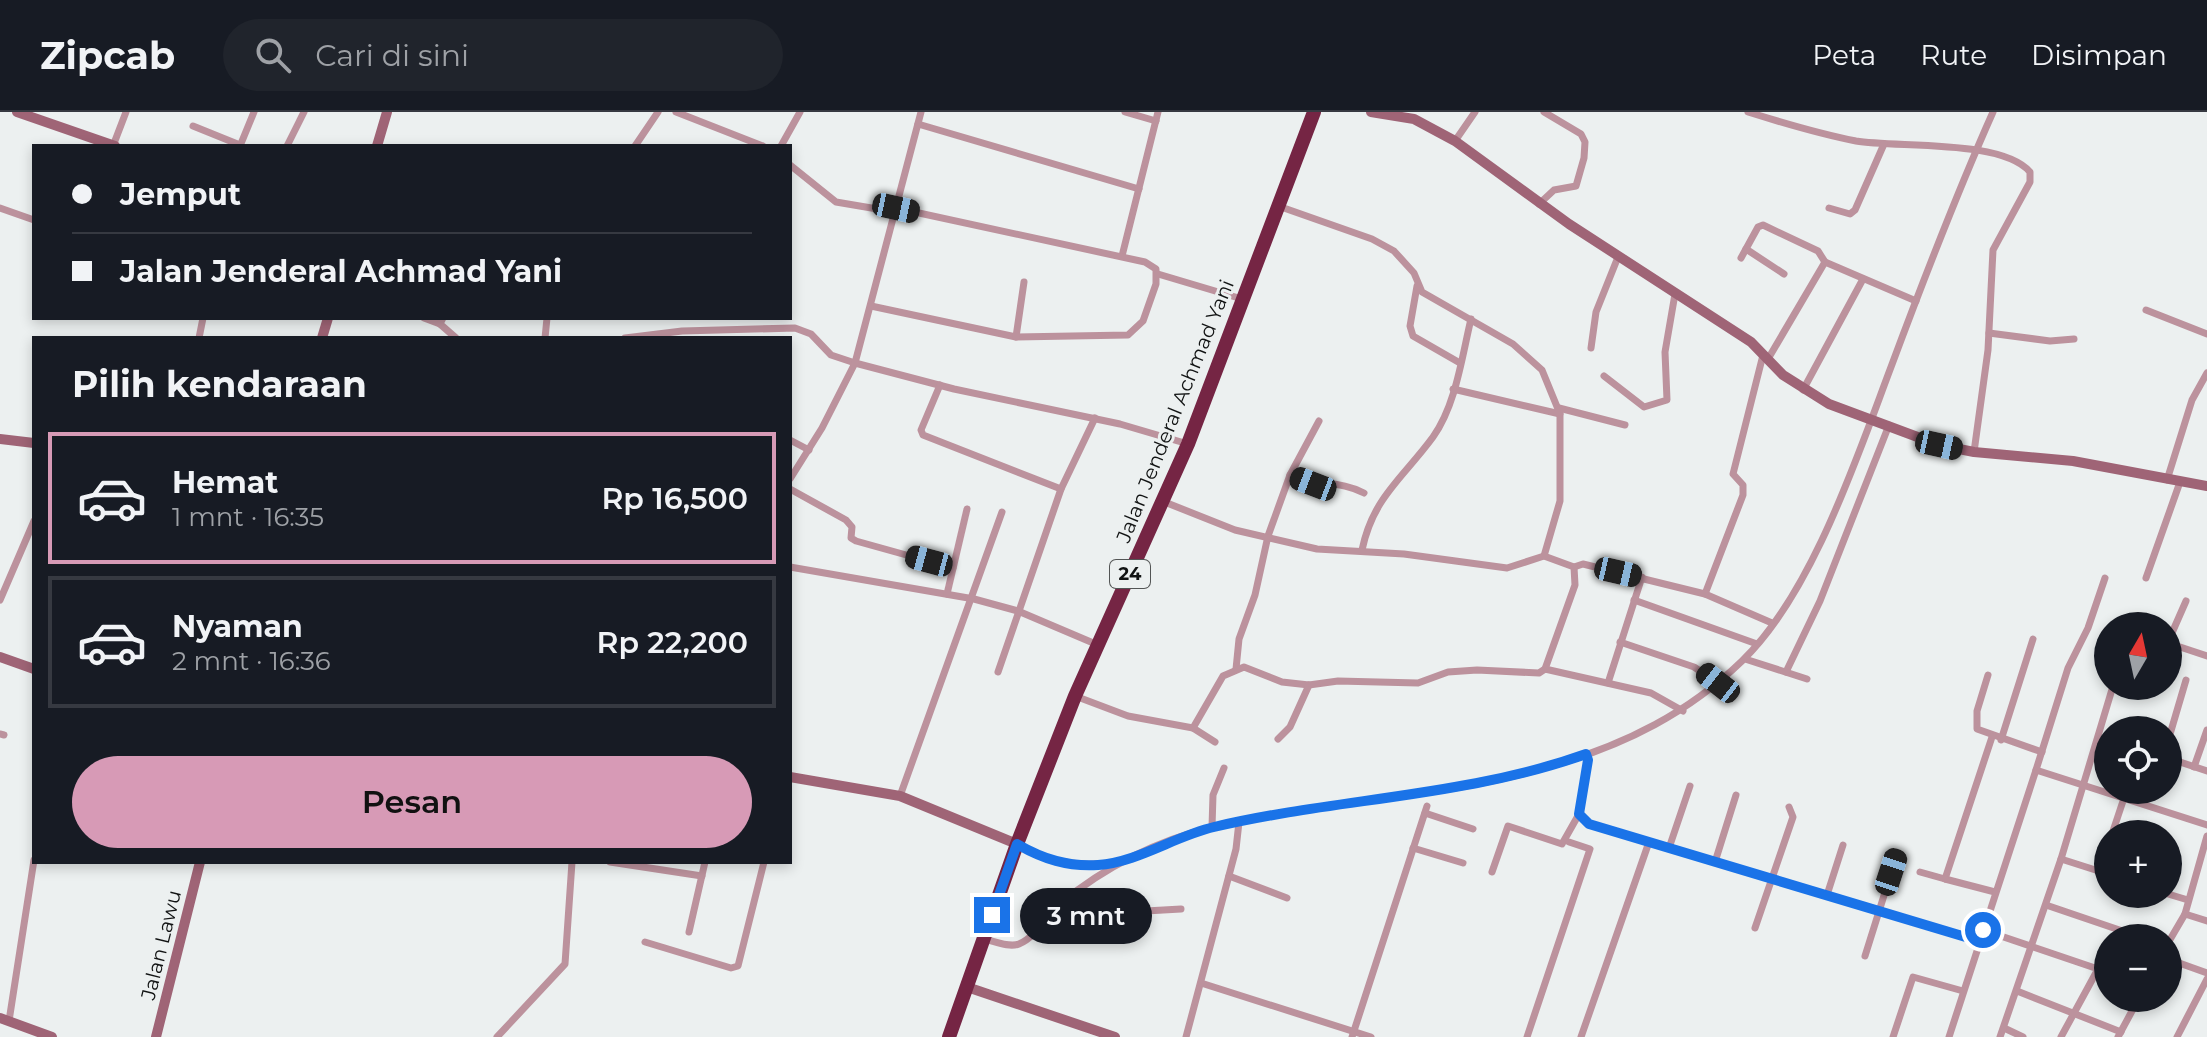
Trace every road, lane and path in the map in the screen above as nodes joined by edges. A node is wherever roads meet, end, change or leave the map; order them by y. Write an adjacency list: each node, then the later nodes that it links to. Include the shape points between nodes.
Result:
1 (17, 112): 22 (street)
2 (126, 112): 23 (street)
3 (254, 112): 25 (street)
4 (304, 112): 26 (street)
5 (387, 112): 27 (street)
6 (658, 112): 28 (street)
7 (676, 112): 29 (street)
8 (800, 112): 30 (street)
9 (921, 112): 19 (street)
10 (1125, 112): 18 (street)
11 (1158, 112): 18 (street)
12 (1314, 112): 36 (highway, Jalan Jenderal Achmad Yani / 24)
13 (1371, 112): 21 (street, via 1414,119)
14 (1475, 112): 21 (street)
15 (1544, 112): 35 (street, via 1581,134 1585,150 1576,186 1554,190)
16 (1748, 112): 31 (street)
17 (1993, 112): 32 (street)
18 (1156, 121): 34 (street)
19 (918, 124): 34 (street); 39 (street)
20 (193, 126): 24 (street)
21 (1455, 141): 35 (street)
22 (108, 144)
23 (115, 144)
24 (235, 144)
25 (241, 144)
26 (288, 144)
27 (378, 144)
28 (636, 144)
29 (758, 144)
30 (782, 144)
31 (1884, 144): 32 (street, via 1932,144); 38 (street, via 1855,210 1850,214)
32 (1975, 152): 53 (street); 59 (street, via 2023,165 2031,176 1993,250)
33 (792, 167): 39 (street, via 836,202)
34 (1139, 189): 42 (street)
35 (1539, 204): 43 (street)
36 (1281, 207): 50 (street, via 1394,251 1414,273); 52 (highway, Jalan Jenderal Achmad Yani / 24)
37 (0, 208): 40 (street)
38 (1829, 208)
39 (896, 210): 42 (street); 54 (street)
40 (32, 219)
41 (1746, 249): 44 (street); 45 (street, via 1763,225 1818,251); 47 (street)
42 (1122, 256): 46 (street, via 1152,265)
43 (1618, 257): 51 (street); 64 (street, via 1596,312)
44 (1741, 258)
45 (1825, 262): 48 (street); 65 (street)
46 (1158, 274): 52 (street); 62 (street, via 1143,321 1128,335)
47 (1784, 274)
48 (1863, 279): 53 (street); 72 (street)
49 (1024, 282): 62 (street)
50 (1417, 286): 56 (street); 67 (street, via 1413,336)
51 (1675, 294): 65 (street); 69 (street, via 1665,352 1667,400 1644,407)
52 (1242, 299): 82 (highway, Jalan Jenderal Achmad Yani / 24)
53 (1916, 301): 75 (street)
54 (871, 306): 62 (street); 66 (street)
55 (2146, 310): 60 (street)
56 (1471, 319): 67 (street); 73 (street, via 1531,357 1551,385)
57 (742, 320): 58 (street)
58 (741, 328): 61 (street); 66 (street, via 804,330 831,355)
59 (1989, 333): 63 (street); 84 (street)
60 (2207, 334)
61 (648, 336)
62 (1016, 337)
63 (2074, 339)
64 (1591, 348)
65 (1766, 357): 72 (street); 107 (street, via 1733,474 1743,485 1743,495)
66 (855, 363): 70 (street); 83 (street)
67 (1460, 363): 71 (street)
68 (2207, 373): 87 (street, via 2192,400)
69 (1604, 376)
70 (940, 385): 74 (street); 90 (street, via 923,435)
71 (1453, 389): 73 (street); 98 (street, via 1434,435 1379,503)
72 (1803, 390): 75 (street)
73 (1560, 411): 77 (street); 99 (street, via 1560,501)
74 (1095, 418): 82 (street); 90 (street)
75 (1871, 420): 78 (street); 114 (street, via 1812,560)
76 (1319, 421): 85 (street)
77 (1625, 425)
78 (1889, 425): 84 (street); 127 (street, via 1820,601)
79 (0, 439): 81 (street)
80 (792, 441): 83 (street)
81 (32, 443)
82 (1188, 444): 93 (highway, Jalan Jenderal Achmad Yani / 24)
83 (809, 450): 86 (street)
84 (1974, 452): 87 (street, via 2073,461)
85 (1290, 475): 92 (street); 97 (street)
86 (792, 476)
87 (2167, 480): 88 (street)
88 (2180, 482): 89 (street); 105 (street)
89 (2207, 486)
90 (1061, 489): 112 (street)
91 (792, 490): 102 (street, via 846,520 856,541)
92 (1364, 493)
93 (1162, 501): 97 (street, via 1235,530); 118 (highway, Jalan Jenderal Achmad Yani / 24)
94 (967, 509): 102 (street)
95 (1002, 512): 108 (street)
96 (32, 526): 109 (street)
97 (1268, 536): 98 (street, via 1317,549); 124 (street, via 1239,639)
98 (1362, 550): 99 (street, via 1507,568)
99 (1544, 556): 101 (street)
100 (792, 567): 106 (street)
101 (1574, 567): 103 (street, via 1583,564); 125 (street, via 1575,585)
102 (953, 568): 106 (street)
103 (1642, 577): 107 (street); 110 (street)
104 (2105, 578): 143 (street, via 2068,668)
105 (2146, 578)
106 (947, 594): 108 (street)
107 (1705, 594): 114 (street)
108 (974, 599): 112 (street); 155 (street)
109 (0, 600)
110 (1634, 600): 116 (street); 117 (street)
111 (2186, 601): 113 (street)
112 (1018, 611): 118 (street); 126 (street)
113 (2181, 612)
114 (1772, 623): 117 (street)
115 (2033, 639): 139 (street)
116 (1620, 642): 131 (street); 132 (street, via 1694,667)
117 (1757, 644): 122 (street)
118 (1098, 645): 134 (highway, Jalan Jenderal Achmad Yani / 24)
119 (2182, 647): 120 (street)
120 (2207, 656)
121 (0, 657): 123 (street)
122 (1745, 659): 127 (street); 132 (street)
123 (32, 668)
124 (1236, 669): 133 (street, via 1255,669 1282,682); 137 (street, via 1223,676)
125 (1545, 669): 131 (street); 133 (street, via 1448,672 1418,683)
126 (998, 672)
127 (1786, 672): 129 (street)
128 (1988, 675): 139 (street, via 1974,723)
129 (1807, 679)
130 (2186, 680): 136 (street)
131 (1608, 683): 135 (street, via 1651,693)
132 (1718, 683): 135 (street)
133 (1309, 685): 140 (street, via 1290,727)
134 (1075, 696): 137 (street, via 1128,716); 166 (highway, Jalan Jenderal Achmad Yani / 24)
135 (1683, 711): 144 (street, via 1636,737)
136 (2175, 716)
137 (1193, 728): 141 (street)
138 (2207, 730): 146 (street)
139 (1997, 738): 143 (street); 188 (street)
140 (1278, 739)
141 (1215, 742)
142 (2094, 746): 151 (street)
143 (2042, 752): 148 (street)
144 (1586, 754): 158 (street); 159 (street, via 1473,783)
145 (2182, 763): 146 (street)
146 (2194, 767): 149 (street)
147 (1224, 768): 161 (street, via 1213,795)
148 (2036, 770): 151 (street); 189 (street)
149 (2207, 771)
150 (792, 777): 155 (street)
151 (2084, 784): 153 (street); 171 (street)
152 (1690, 786): 169 (street)
153 (2094, 788)
154 (1736, 795): 173 (street)
155 (900, 796): 166 (street)
156 (2142, 804): 160 (street)
157 (1789, 807): 187 (street, via 1793,817)
158 (1579, 814): 165 (street, via 1589,824); 183 (street, via 1562,844 1508,826)
159 (1239, 822): 161 (street); 186 (street)
160 (2207, 825)
161 (1212, 827): 172 (street)
162 (1473, 829): 168 (street, via 1426,810)
163 (2207, 836): 181 (street)
164 (1569, 842): 233 (street, via 1590,849)
165 (1649, 842): 169 (street); 234 (street)
166 (1017, 844): 172 (street, via 1064,863); 205 (highway, Jalan Jenderal Achmad Yani / 24)
167 (1843, 845): 190 (street)
168 (1413, 848): 174 (street); 225 (street)
169 (1669, 848): 173 (street)
170 (1897, 854): 197 (street)
171 (2061, 859): 182 (street); 195 (street)
172 (1121, 861): 193 (street)
173 (1715, 862): 187 (street)
174 (1463, 863)
175 (33, 864): 221 (street)
176 (199, 864): 227 (street, Jalan Lawu)
177 (572, 864): 228 (street, via 565,964)
178 (623, 864): 185 (street)
179 (705, 864): 185 (street)
180 (764, 864): 207 (street, via 738,966)
181 (2203, 866): 194 (street)
182 (2094, 870)
183 (1492, 872)
184 (1920, 872): 188 (street)
185 (702, 876): 204 (street)
186 (1229, 876): 191 (street); 215 (street)
187 (1770, 879): 190 (street); 202 (street)
188 (1945, 879): 189 (street)
189 (1995, 892): 203 (street)
190 (1827, 895): 197 (street)
191 (1287, 898)
192 (2182, 898): 194 (street)
193 (1065, 900): 196 (street, via 1093,914); 205 (street, via 1019,944)
194 (2188, 900): 198 (street)
195 (2046, 905): 200 (street); 208 (street)
196 (1181, 909)
197 (1878, 910): 206 (street); 209 (street)
198 (2185, 914): 199 (street); 201 (street)
199 (2207, 921)
200 (2104, 924)
201 (2179, 924)
202 (1755, 928)
203 (1983, 930): 206 (street); 208 (street)
204 (689, 932)
205 (984, 939): 216 (highway, Jalan Jenderal Achmad Yani / 24)
206 (1979, 941): 217 (street)
207 (645, 942)
208 (2032, 946): 211 (street); 218 (street)
209 (1865, 956)
210 (2182, 964): 212 (street)
211 (2094, 968)
212 (2207, 973)
213 (2094, 976): 219 (street)
214 (2207, 979): 240 (street)
215 (1201, 983): 225 (street); 231 (street)
216 (967, 987): 229 (highway, Jalan Jenderal Achmad Yani / 24); 230 (street)
217 (1963, 991): 235 (street, via 1913,977); 236 (street)
218 (2017, 991): 219 (street); 222 (street)
219 (2074, 1012): 224 (street); 239 (street)
220 (2131, 1012): 224 (street)
221 (5, 1020): 223 (street)
222 (2004, 1028): 237 (street); 238 (street)
223 (35, 1034): 226 (street)
224 (2119, 1034)
225 (1353, 1035): 232 (street)
226 (52, 1037)
227 (156, 1037)
228 (497, 1037)
229 (949, 1037)
230 (1115, 1037)
231 (1186, 1037)
232 (1371, 1037)
233 (1527, 1037)
234 (1581, 1037)
235 (1893, 1037)
236 (1949, 1037)
237 (2000, 1037)
238 (2023, 1037)
239 (2061, 1037)
240 (2177, 1037)

